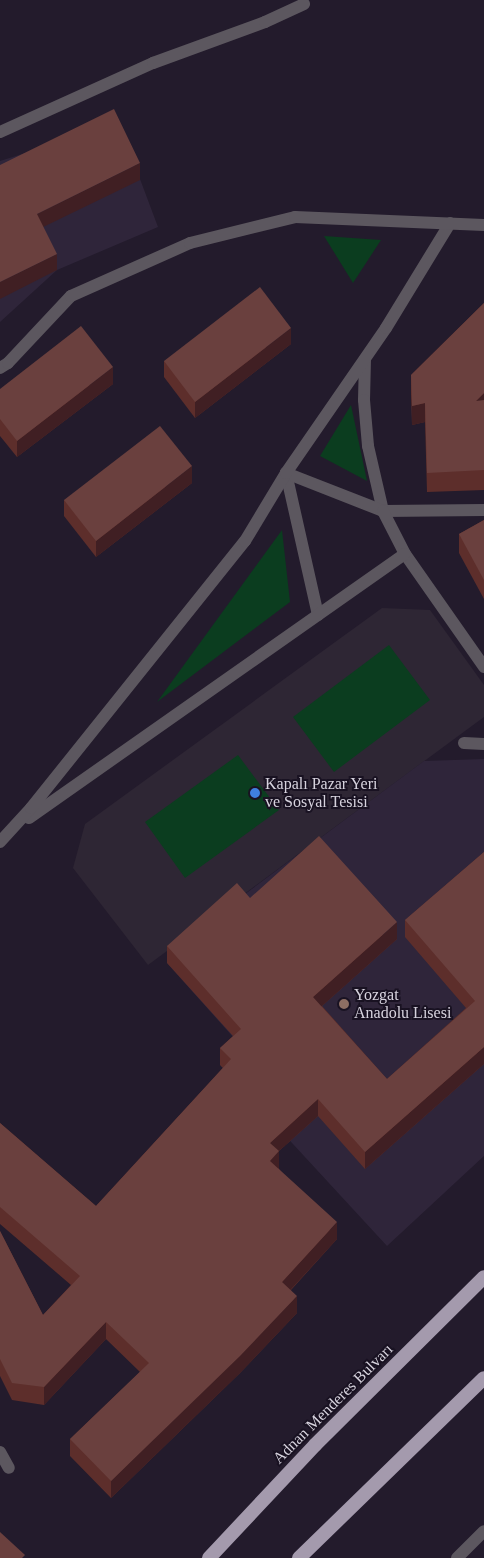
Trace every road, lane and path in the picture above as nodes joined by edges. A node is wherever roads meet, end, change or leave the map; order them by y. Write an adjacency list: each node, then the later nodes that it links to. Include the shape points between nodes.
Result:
1 (307, 1): 2 (street, via 265,22 153,63)
2 (0, 132)
3 (450, 223): 4 (street); 5 (street); 6 (street, via 295,217 190,243 71,296)
4 (484, 225)
5 (365, 359): 8 (street); 10 (street, via 368,446)
6 (4, 365): 7 (street)
7 (0, 380)
8 (286, 473): 10 (street); 12 (street); 16 (street, via 244,541)
9 (484, 510): 10 (street)
10 (383, 511): 11 (street)
11 (405, 554): 12 (street); 13 (street)
12 (318, 615): 16 (street)
13 (484, 667)
14 (464, 743): 15 (street)
15 (484, 744)
16 (11, 831): 17 (street)
17 (0, 842)
18 (484, 1277): 20 (highway, Adnan Menderes Bulvarı)
19 (484, 1378): 26 (highway)
20 (315, 1444): 24 (street); 25 (highway, Adnan Menderes Bulvarı)
21 (0, 1452): 22 (street)
22 (8, 1468)
23 (484, 1531): 27 (street)
24 (202, 1558)
25 (209, 1558)
26 (299, 1558)
27 (457, 1558)

